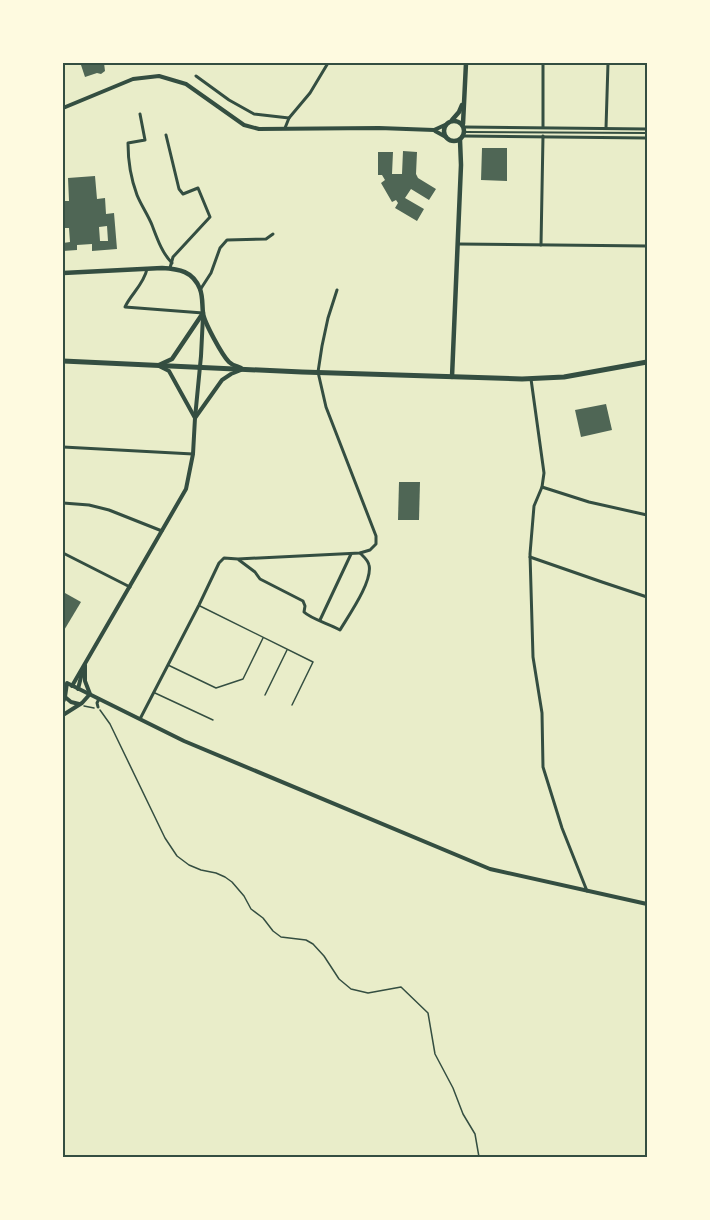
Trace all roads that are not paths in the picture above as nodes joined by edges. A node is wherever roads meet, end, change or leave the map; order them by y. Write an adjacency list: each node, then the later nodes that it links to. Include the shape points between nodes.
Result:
1 (328, 63): 9 (street)
2 (466, 63): 6 (main road)
3 (543, 63): 12 (street)
4 (608, 63): 14 (street)
5 (196, 76): 9 (street, via 254,114)
6 (464, 99): 10 (main road); 17 (main road)
7 (63, 108): 13 (street, via 133,79 159,76 186,84 244,125)
8 (140, 114): 27 (street, via 145,140 128,143 132,178)
9 (289, 118): 13 (street)
10 (450, 121): 11 (main road); 17 (main road, via 457,121)
11 (445, 125): 16 (street); 21 (main road)
12 (543, 127): 14 (street); 17 (street)
13 (285, 128): 16 (street)
14 (606, 128): 15 (street)
15 (647, 129)
16 (434, 130): 21 (street)
17 (463, 132): 19 (street); 20 (street); 21 (main road, via 454,141); 22 (main road)
18 (166, 135): 27 (street, via 179,189 183,194 198,188 210,217 173,257)
19 (647, 135): 20 (street)
20 (543, 136): 25 (street)
21 (448, 139): 22 (main road, via 457,149)
22 (461, 165): 24 (main road)
23 (273, 234): 30 (street, via 266,239 227,240)
24 (458, 244): 25 (street); 38 (main road)
25 (541, 245): 26 (street)
26 (647, 246)
27 (171, 266): 28 (main road); 30 (main road, via 188,273)
28 (147, 269): 29 (main road); 32 (street, via 125,307)
29 (63, 273)
30 (200, 290): 32 (main road)
31 (337, 290): 37 (street)
32 (203, 313): 35 (main road, via 172,359); 36 (main road, via 226,359); 40 (street)
33 (63, 361): 35 (main road)
34 (647, 362): 39 (main road)
35 (158, 365): 36 (main road); 40 (street, via 170,371)
36 (244, 369): 37 (main road); 40 (street, via 222,380)
37 (318, 372): 38 (main road); 48 (street, via 326,407 376,536 376,544)
38 (452, 377): 39 (main road)
39 (531, 379): 43 (street, via 544,473)
40 (195, 418): 42 (street)
41 (63, 447): 42 (street)
42 (194, 454): 46 (street, via 186,489)
43 (542, 487): 45 (street); 50 (street, via 534,506)
44 (63, 503): 46 (street, via 109,510)
45 (647, 515)
46 (162, 531): 52 (street)
47 (63, 553): 52 (street)
48 (360, 553): 49 (street); 55 (street, via 368,562 369,576 340,630)
49 (351, 554): 51 (street); 55 (street)
50 (530, 557): 53 (street); 75 (street, via 533,657 542,713 543,767)
51 (238, 559): 54 (street, via 224,558 219,563); 55 (street, via 260,579 303,601 304,612)
52 (130, 587): 58 (street)
53 (647, 597)
54 (199, 605): 56 (lane); 59 (street)
55 (320, 620)
56 (264, 638): 57 (lane); 59 (lane, via 243,679 216,688)
57 (288, 650): 65 (lane); 70 (lane, via 313,662)
58 (86, 664): 60 (street); 64 (street, via 85,681)
59 (168, 665): 63 (street)
60 (82, 669): 61 (street); 62 (street)
61 (67, 683): 62 (street); 66 (street)
62 (78, 688): 64 (street)
63 (154, 693): 73 (street); 74 (lane)
64 (90, 694): 67 (street); 69 (street)
65 (265, 695)
66 (66, 697): 68 (street); 69 (street)
67 (99, 699): 71 (street); 73 (street)
68 (63, 702)
69 (78, 705): 72 (street)
70 (292, 705)
71 (98, 707)
72 (63, 715)
73 (140, 719): 75 (street, via 490,869)
74 (213, 720)
75 (588, 891): 76 (street)
76 (647, 904)

